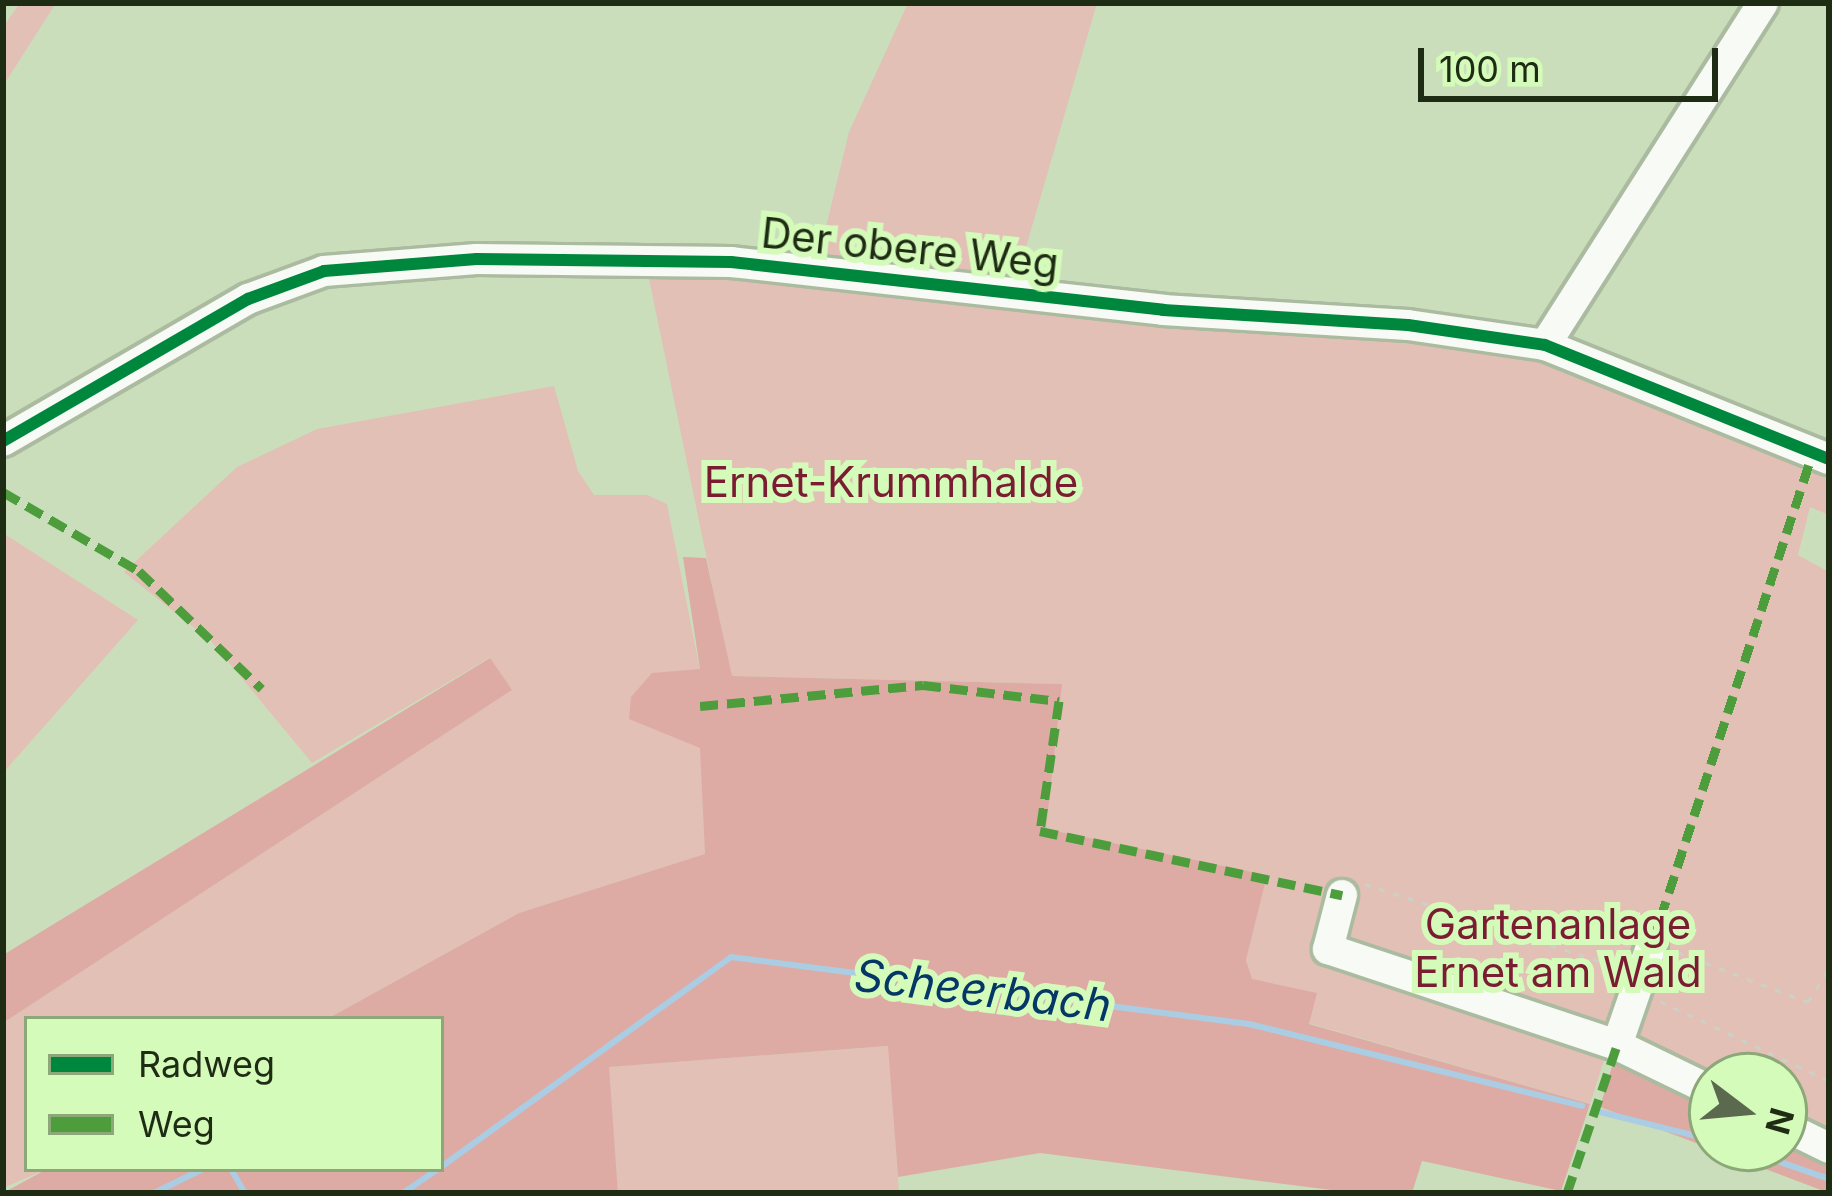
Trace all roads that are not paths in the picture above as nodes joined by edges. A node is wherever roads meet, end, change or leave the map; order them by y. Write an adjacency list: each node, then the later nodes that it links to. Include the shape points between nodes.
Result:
1 (1763, 3): 2 (lane)
2 (1545, 345): 3 (lane, Der obere Weg, via 1408,325 1163,310 730,262 383,262 324,271 248,298); 4 (lane, Der obere Weg)
3 (3, 441)
4 (1829, 459)
5 (1342, 895): 7 (lane, via 1328,949)
6 (1652, 944): 7 (lane)
7 (1617, 1045): 8 (lane)
8 (1688, 1079)

